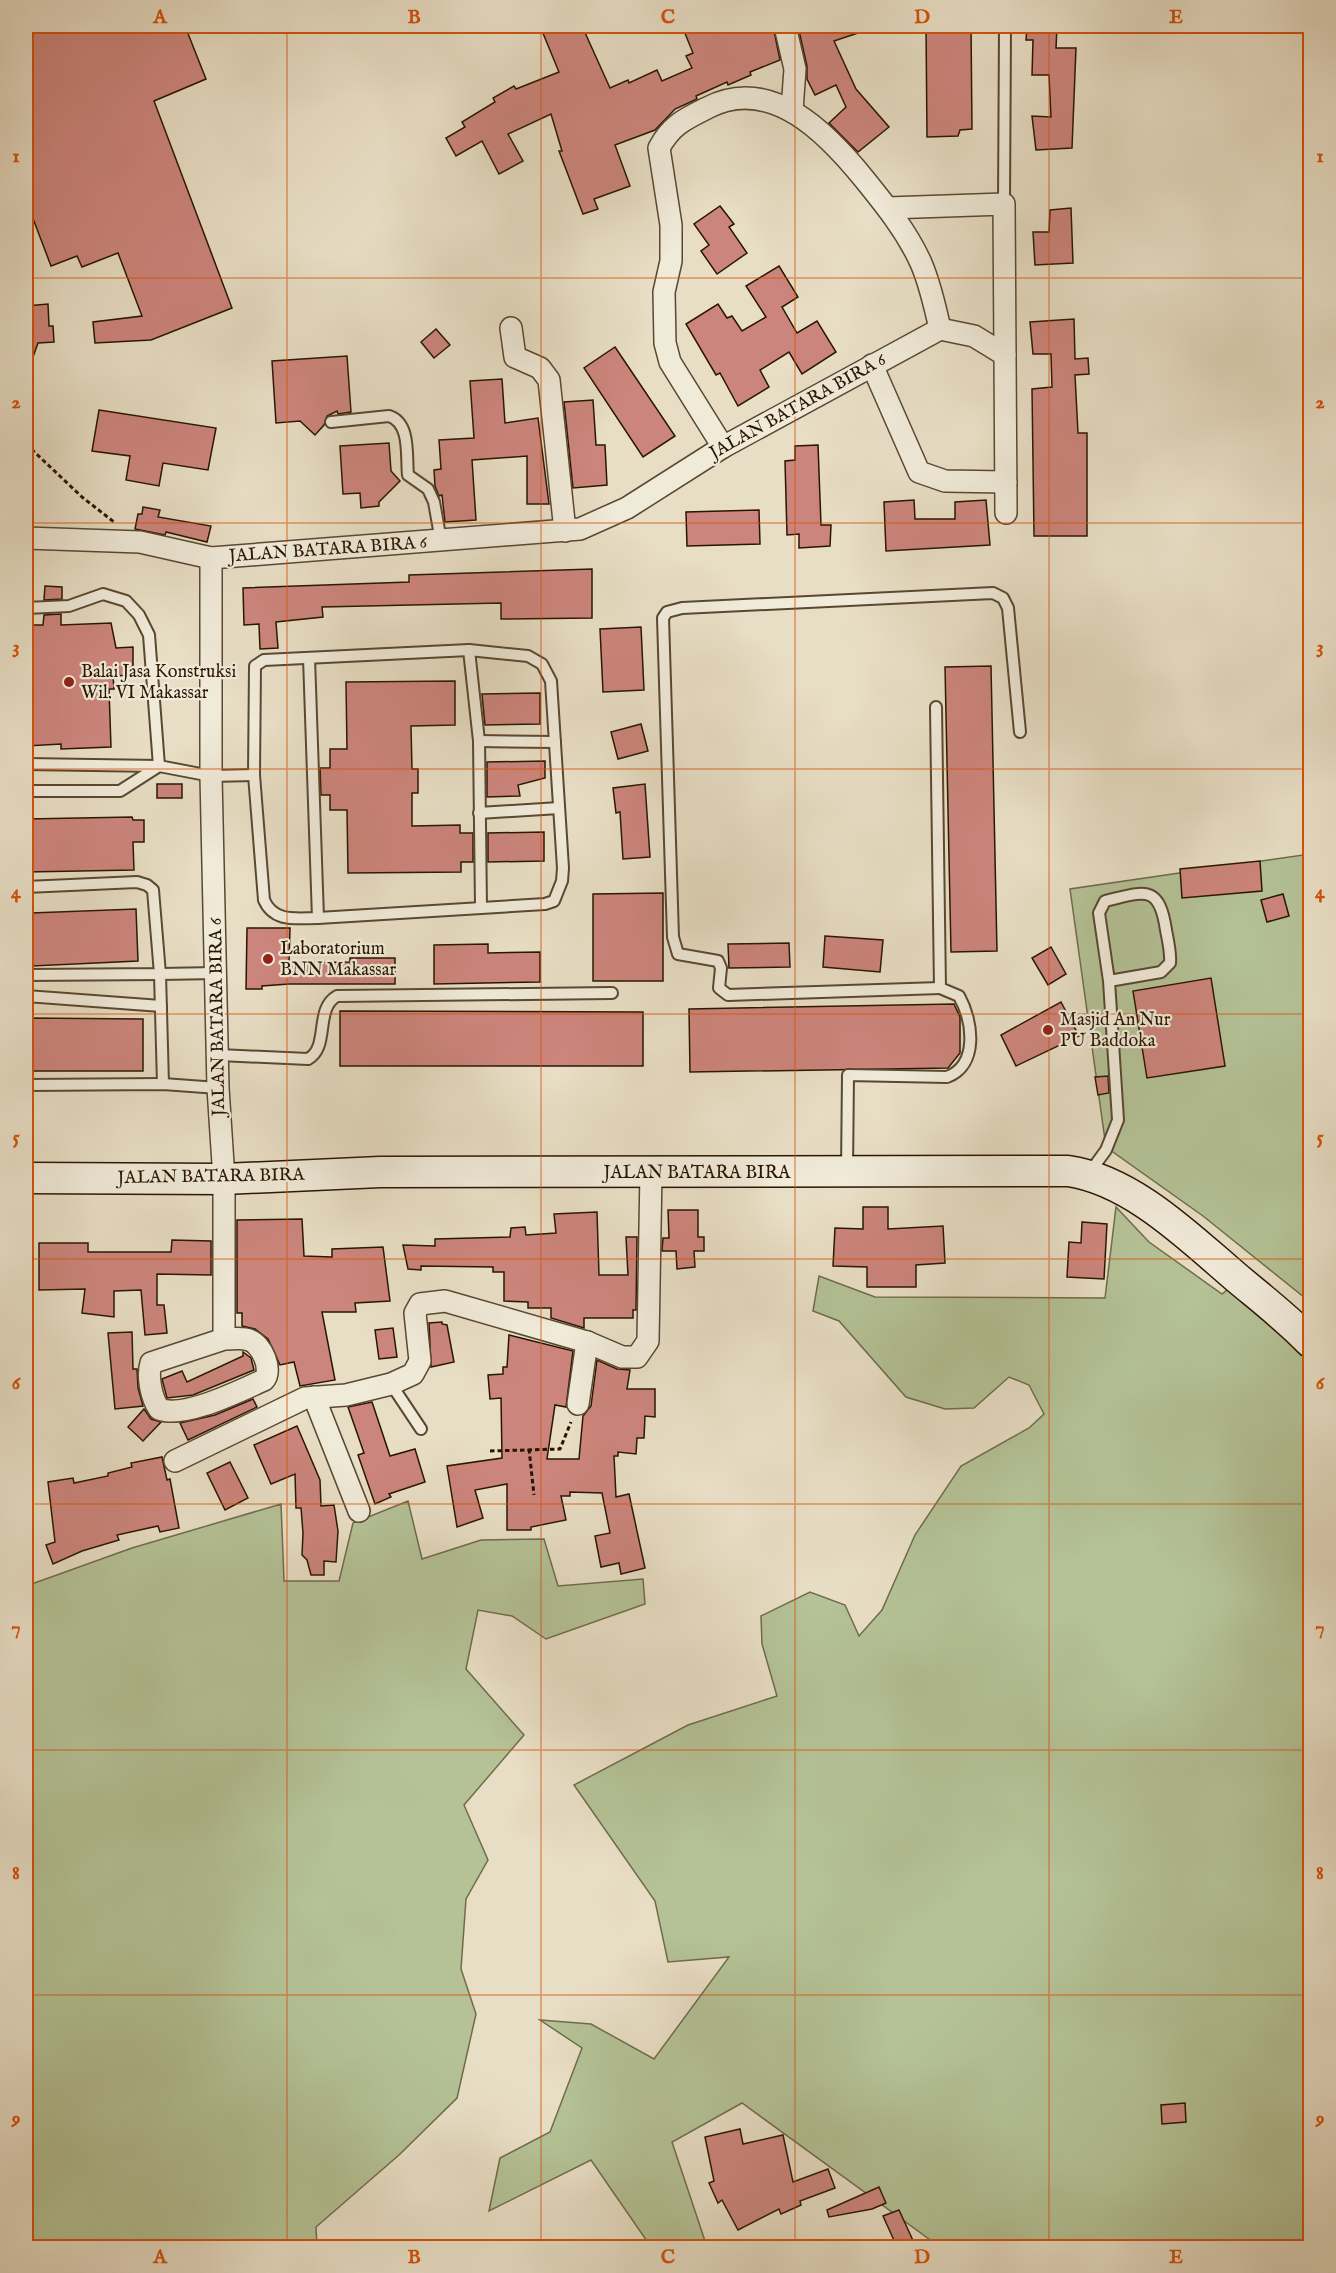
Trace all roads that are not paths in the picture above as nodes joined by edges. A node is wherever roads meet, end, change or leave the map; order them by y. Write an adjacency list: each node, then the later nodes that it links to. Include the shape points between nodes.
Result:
1 (785, 26): 3 (street, via 795,63)
2 (1005, 26): 4 (lane)
3 (792, 110): 5 (street, via 826,135); 11 (street, via 764,100 737,97 714,104 671,128 659,148 671,225 671,261 664,292 665,343 670,362)
4 (1004, 204): 5 (street); 8 (street)
5 (888, 208): 7 (street, via 921,264)
6 (511, 328): 14 (street, via 515,357 540,368 549,380)
7 (940, 328): 8 (street, via 974,336); 9 (street, JALAN BATARA BIRA 6)
8 (1005, 355): 12 (street)
9 (872, 365): 11 (street, JALAN BATARA BIRA 6); 12 (street, via 920,472 945,481)
10 (331, 422): 16 (lane, via 389,416 397,419 405,436 408,475 428,489)
11 (723, 447): 14 (street, JALAN BATARA BIRA 6, via 603,521)
12 (1006, 482): 13 (street)
13 (1006, 513)
14 (565, 531): 16 (street, JALAN BATARA BIRA 6)
15 (26, 538): 17 (street, via 140,542)
16 (441, 542): 17 (street, JALAN BATARA BIRA 6)
17 (211, 558): 28 (street, JALAN BATARA BIRA 6)
18 (26, 608): 26 (lane, via 69,606 104,594 126,601 140,615 149,635)
19 (470, 650): 20 (lane); 23 (lane); 24 (lane, via 528,656 542,664 551,681)
20 (309, 658): 27 (lane, via 264,660 255,666); 34 (lane)
21 (936, 707): 39 (lane)
22 (1020, 732): 39 (lane, via 1008,608 1003,598 993,593 682,608 667,612 663,618 673,937 678,954 718,961 719,988 728,995)
23 (479, 741): 24 (lane); 31 (lane)
24 (555, 742): 30 (lane)
25 (26, 764): 26 (lane)
26 (159, 766): 28 (lane); 29 (lane, via 120,791)
27 (254, 775): 28 (lane); 34 (lane, via 267,908 286,918)
28 (211, 776): 35 (street, JALAN BATARA BIRA 6)
29 (26, 791)
30 (559, 808): 31 (lane); 33 (lane, via 562,874 554,901)
31 (479, 813): 33 (lane)
32 (26, 887): 36 (lane, via 136,882 147,885 153,890)
33 (481, 907): 34 (lane)
34 (318, 918)
35 (217, 973): 36 (lane); 43 (street, JALAN BATARA BIRA 6)
36 (160, 974): 37 (lane); 42 (lane)
37 (26, 975)
38 (1109, 981): 38 (lane, via 1101,905 1138,894 1150,896 1162,907 1170,963 1161,972); 49 (lane, via 1118,1120 1106,1150)
39 (940, 988): 48 (lane, via 959,996 963,1003 970,1040 965,1066 947,1077 848,1075)
40 (612, 993): 43 (lane, via 337,996 328,1004 317,1050 308,1059)
41 (26, 996): 42 (lane)
42 (161, 1006): 45 (lane)
43 (219, 1055): 46 (street, JALAN BATARA BIRA 6)
44 (26, 1084): 45 (lane)
45 (163, 1084): 46 (lane)
46 (218, 1088): 51 (street, JALAN BATARA BIRA 6)
47 (651, 1172): 48 (street, JALAN BATARA BIRA); 51 (street, JALAN BATARA BIRA, via 380,1172); 53 (street, via 646,1348 633,1359)
48 (846, 1173): 49 (street, JALAN BATARA BIRA)
49 (1089, 1174): 54 (street, JALAN BATARA BIRA, via 1115,1185 1178,1227)
50 (26, 1178): 51 (street, JALAN BATARA BIRA)
51 (224, 1179): 52 (street, JALAN BATARA BIRA 6)
52 (224, 1339): 52 (street, via 152,1363 149,1370 159,1408 173,1412 191,1408 267,1378 268,1364 256,1344)
53 (587, 1342): 55 (street, via 445,1301 420,1304 415,1313 419,1366 413,1374); 57 (street)
54 (1311, 1342)
55 (391, 1384): 56 (street, via 346,1395); 58 (lane)
56 (314, 1396): 59 (street); 60 (street)
57 (578, 1404)
58 (421, 1429)
59 (174, 1461)
60 (359, 1511)

